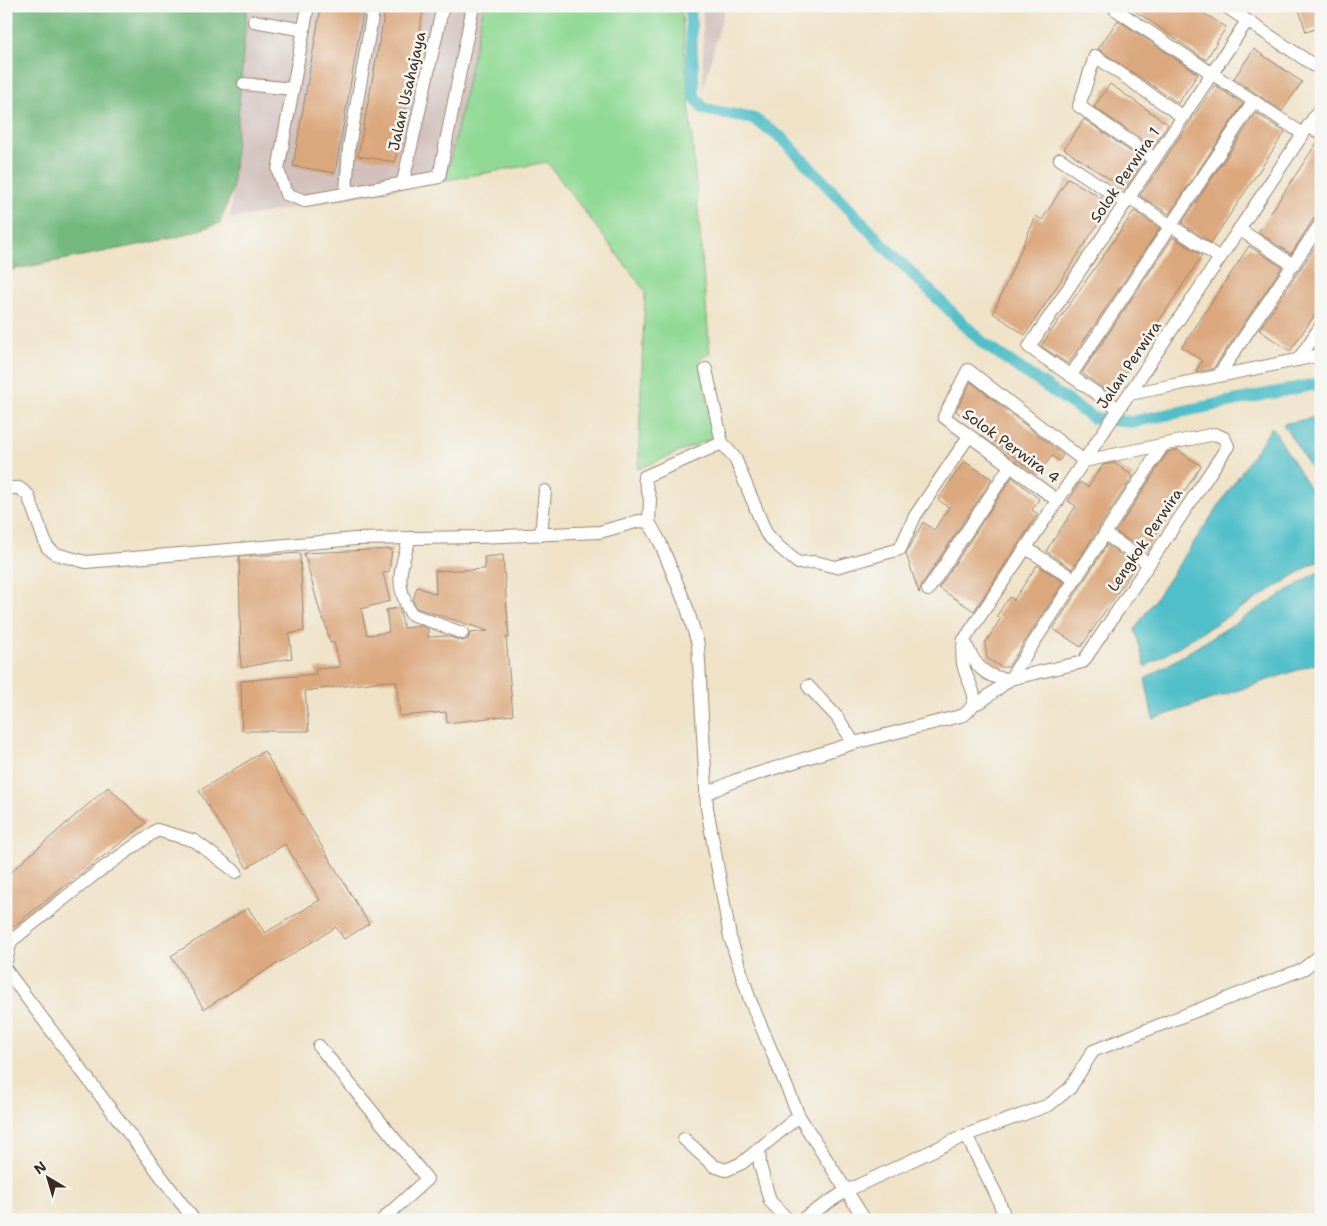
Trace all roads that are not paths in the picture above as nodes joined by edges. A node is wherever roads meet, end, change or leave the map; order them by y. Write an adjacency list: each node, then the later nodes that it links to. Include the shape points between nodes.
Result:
1 (308, 6): 9 (street)
2 (374, 6): 22 (street, via 349,147)
3 (443, 6): 21 (street, Jalan Usahajaya)
4 (473, 6): 21 (street, via 439,177)
5 (1225, 6): 8 (street)
6 (1115, 9): 11 (street)
7 (254, 20): 9 (street)
8 (1247, 21): 10 (street); 11 (street, Solok Perwira 1)
9 (304, 30): 13 (street)
10 (1321, 70)
11 (1212, 74): 14 (street); 16 (street, Solok Perwira 1)
12 (244, 84): 13 (street)
13 (293, 89): 22 (street, via 278,170 286,194 305,201)
14 (1254, 101): 17 (street); 25 (street)
15 (1321, 108): 17 (street, Jalan Perwira)
16 (1183, 117): 20 (street, Solok Perwira 1); 20 (street, via 1095,56 1079,106)
17 (1306, 130): 18 (street); 26 (street, Jalan Perwira)
18 (1321, 134)
19 (1060, 159): 23 (street)
20 (1155, 159): 23 (street, Solok Perwira 1)
21 (403, 182): 22 (street)
22 (346, 193)
23 (1127, 200): 25 (street); 33 (street, Solok Perwira 1, via 1029,346)
24 (1321, 223): 28 (street)
25 (1170, 226): 27 (street); 33 (street)
26 (1239, 229): 27 (street, Jalan Perwira); 28 (street)
27 (1220, 258): 35 (street, Jalan Perwira)
28 (1292, 265): 34 (street)
29 (1321, 326): 31 (street)
30 (1321, 355): 31 (street)
31 (1298, 360): 34 (street)
32 (706, 369): 38 (street)
33 (1071, 375): 36 (street)
34 (1218, 376): 35 (street)
35 (1130, 394): 36 (street, Jalan Perwira)
36 (1120, 409): 40 (street, Jalan Perwira)
37 (970, 436): 38 (street, via 915,516 900,549 836,567 815,562 798,564 766,533 735,458); 40 (street, Solok Perwira 4, via 944,417 968,370); 41 (street, Solok Perwira 4)
38 (722, 443): 45 (street, via 644,477 650,500)
39 (1163, 445): 40 (street, Lengkok Perwira); 47 (street); 50 (street, Lengkok Perwira, via 1215,434 1224,438 1228,446)
40 (1084, 461): 44 (street, Jalan Perwira)
41 (1010, 466): 44 (street, Solok Perwira 4); 52 (street)
42 (6, 488): 48 (street, via 19,488 28,495 47,547 56,554 86,562 356,539)
43 (545, 491): 46 (street)
44 (1058, 501): 49 (street, Jalan Perwira)
45 (649, 522): 46 (street, via 600,532); 59 (street, via 687,608 698,644)
46 (541, 534): 48 (street)
47 (1105, 534): 50 (street); 51 (street)
48 (410, 538): 53 (street, via 399,572 403,599 411,614)
49 (1026, 548): 51 (street); 54 (street, Jalan Perwira)
50 (1149, 564): 55 (street, Lengkok Perwira, via 1083,662)
51 (1075, 580): 55 (street)
52 (928, 590)
53 (462, 633)
54 (964, 640): 55 (street, Lengkok Perwira, via 978,667 990,676); 57 (street, via 961,656 973,689)
55 (1010, 679): 57 (street, via 982,702)
56 (808, 686): 58 (street)
57 (974, 704): 58 (street, via 964,715)
58 (854, 743): 59 (street, via 734,781)
59 (706, 794): 65 (street, via 730,937 750,1000)
60 (236, 872): 62 (street, via 195,841 157,830 11,941)
61 (1321, 955): 66 (street, via 1303,968 1093,1051 1070,1088 1049,1105)
62 (6, 961)
63 (6, 970): 70 (street)
64 (319, 1046): 71 (street, via 427,1179)
65 (799, 1116): 68 (street); 69 (street)
66 (966, 1135): 69 (street); 75 (street)
67 (684, 1139): 68 (street, via 714,1166 726,1170 742,1163)
68 (760, 1148): 72 (street, via 760,1165 770,1201)
69 (846, 1190): 73 (street); 74 (street)
70 (194, 1220)
71 (382, 1220)
72 (788, 1220)
73 (801, 1220)
74 (865, 1220)
75 (1006, 1220)

